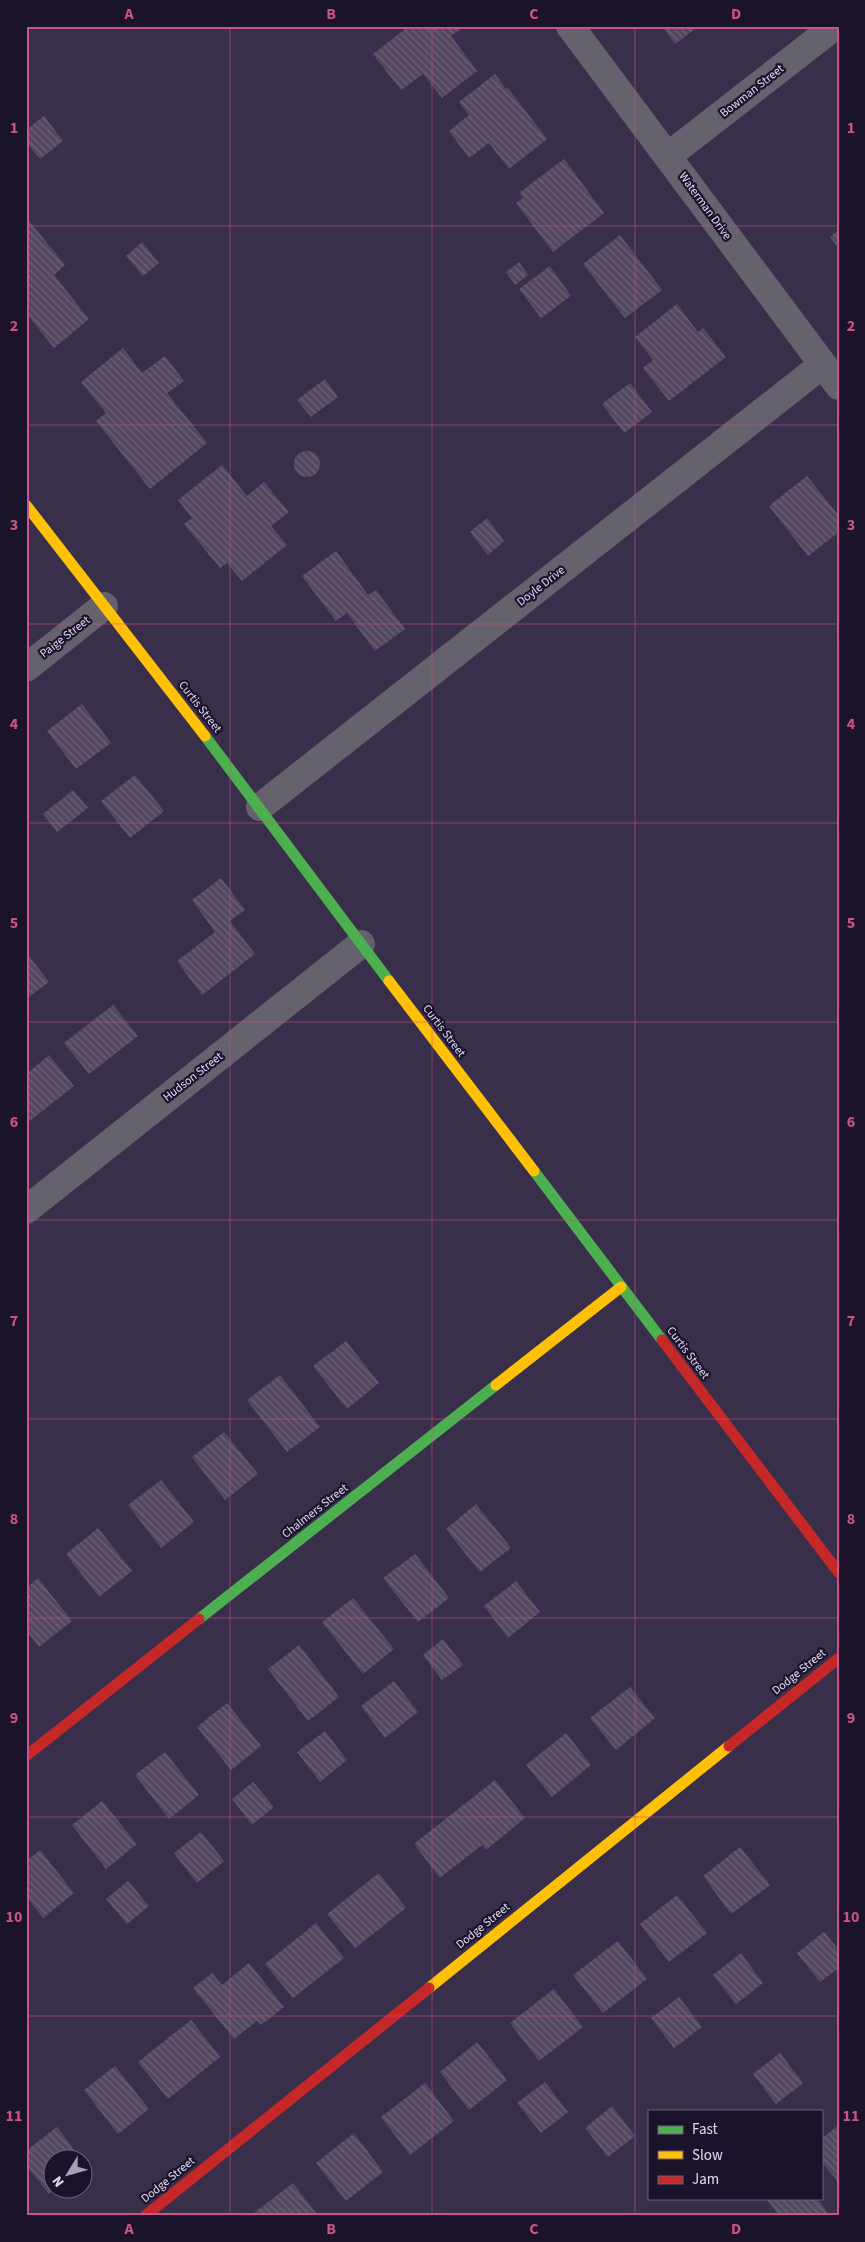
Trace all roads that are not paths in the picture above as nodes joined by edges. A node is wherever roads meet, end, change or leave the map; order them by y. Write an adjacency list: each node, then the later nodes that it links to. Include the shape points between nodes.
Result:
1 (570, 26): 3 (street, Waterman Drive)
2 (835, 26): 3 (street, Bowman Street)
3 (668, 156): 4 (street, Waterman Drive)
4 (822, 365): 5 (street, Waterman Drive); 9 (street, Doyle Drive)
5 (839, 386)
6 (26, 505): 7 (street, Curtis Street)
7 (104, 606): 8 (street, Paige Street); 9 (street, Curtis Street)
8 (26, 668)
9 (260, 807): 10 (street, Curtis Street)
10 (361, 944): 11 (street, Hudson Street); 12 (street, Curtis Street)
11 (26, 1210)
12 (621, 1287): 13 (street, Curtis Street); 15 (street, Chalmers Street)
13 (839, 1573)
14 (839, 1658): 16 (street, Dodge Street)
15 (26, 1756)
16 (145, 2216)

